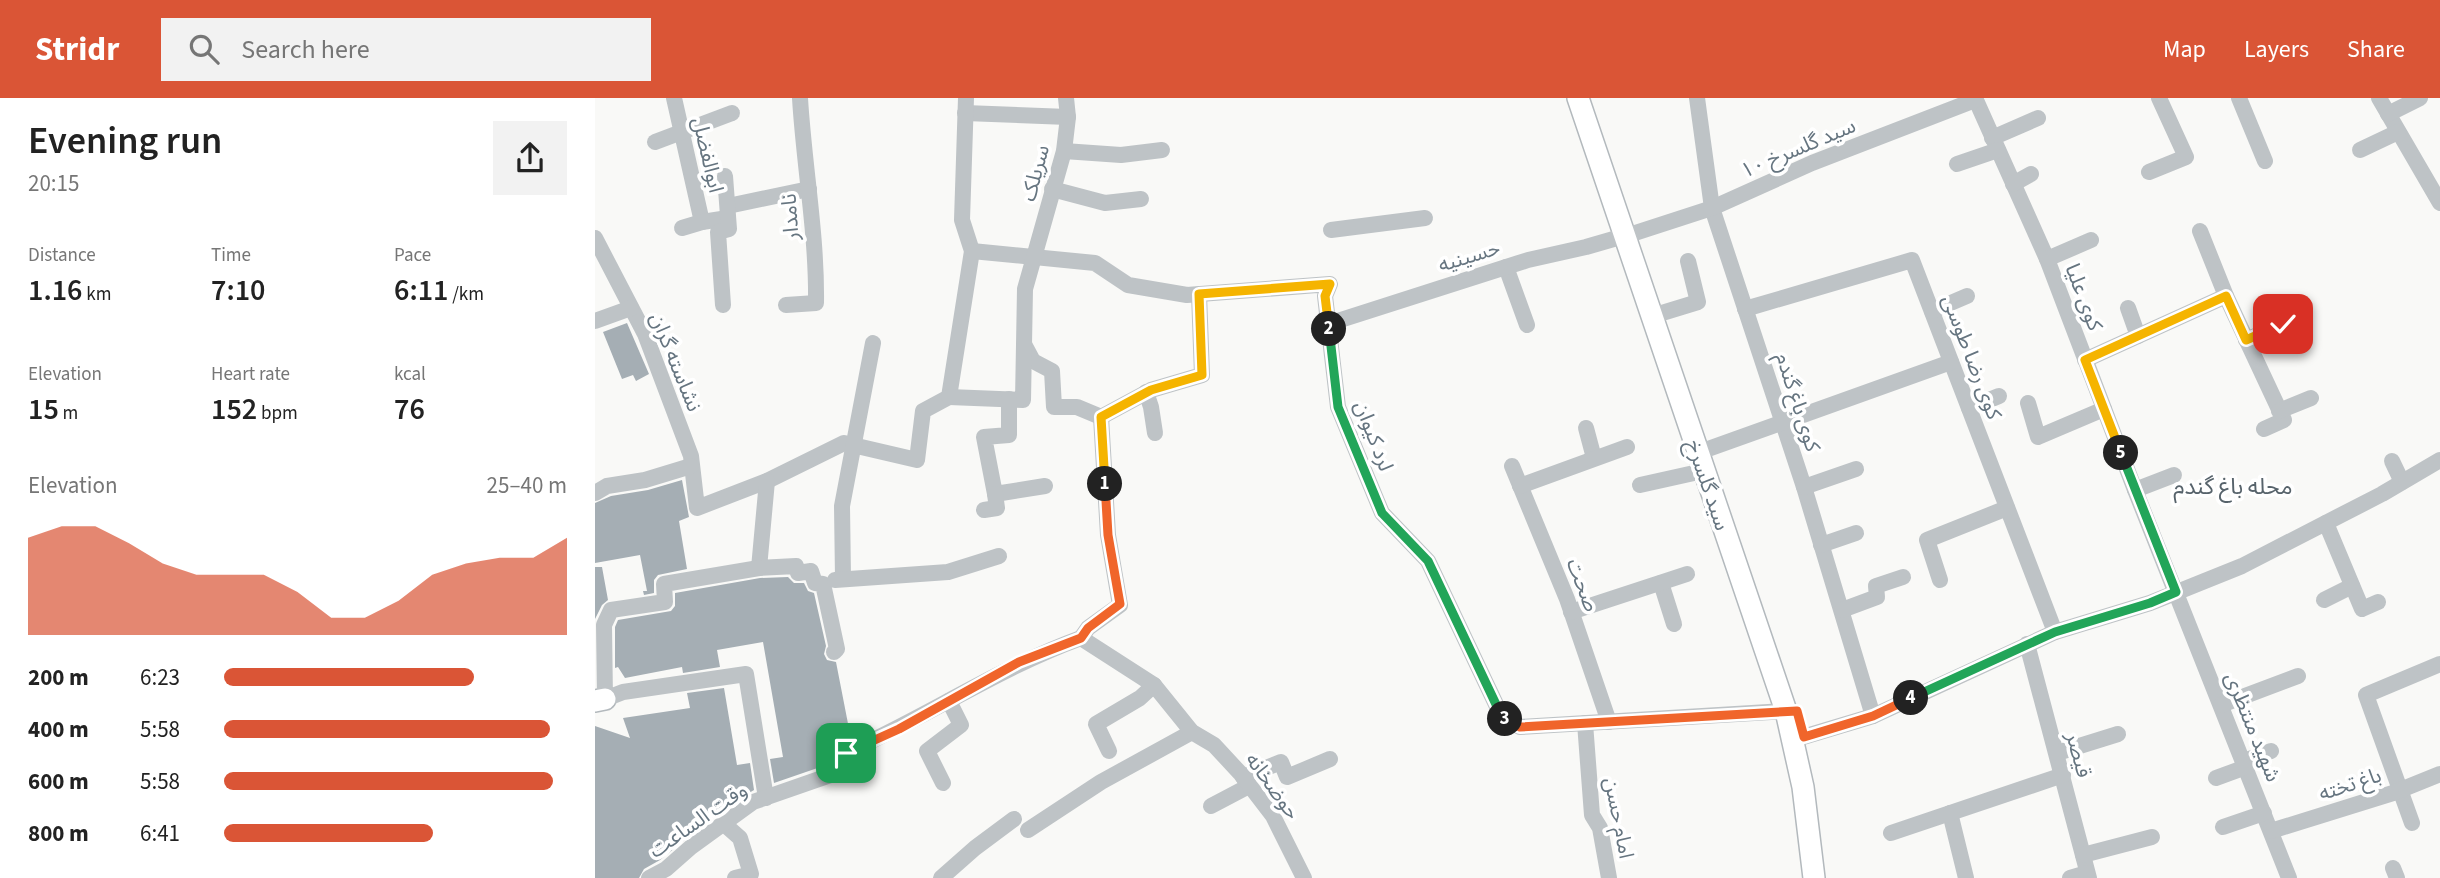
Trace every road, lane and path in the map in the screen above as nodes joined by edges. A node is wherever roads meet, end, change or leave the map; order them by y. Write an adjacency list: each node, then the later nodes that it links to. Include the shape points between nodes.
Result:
1 (674, 98): 16 (street, ابوالفضل)
2 (800, 98): 29 (street, نامدار)
3 (1066, 98): 14 (street, سریلک)
4 (1697, 98): 33 (street, کوی باغ گندم)
5 (2159, 98): 25 (street, via 2186,157)
6 (2239, 98): 23 (street)
7 (2379, 98): 13 (street)
8 (2420, 98): 13 (street)
9 (1585, 99): 40 (main road, سید گلسرخ)
10 (1975, 99): 19 (street, کوی علیا); 33 (street, سید گلسرخ ۱۰)
11 (965, 105): 14 (street); 43 (street, via 962,220)
12 (732, 113): 16 (street)
13 (2388, 114): 17 (street)
14 (1068, 117): 22 (street, سریلک)
15 (2038, 117): 19 (street)
16 (681, 131): 18 (street); 36 (street, ابوالفضل)
17 (2398, 132): 21 (street); 32 (street)
18 (655, 142)
19 (1995, 144): 24 (street); 28 (street, کوی علیا)
20 (1163, 150): 22 (street, via 1121,155)
21 (2360, 150)
22 (1064, 151): 30 (street, سریلک)
23 (2265, 161)
24 (1957, 164)
25 (2149, 172)
26 (2031, 174): 28 (street)
27 (725, 176): 34 (street)
28 (2013, 184): 45 (street, کوی علیا)
29 (809, 189): 34 (street); 52 (street, نامدار, via 816,303)
30 (1052, 189): 31 (street, via 1105,203); 44 (street, سریلک)
31 (1141, 199)
32 (2440, 203)
33 (1712, 208): 40 (street, سید گلسرخ ۱۰); 55 (street, کوی باغ گندم)
34 (728, 212): 36 (street); 51 (street, via 729,229 718,232)
35 (1425, 218): 38 (street)
36 (702, 222): 37 (street)
37 (682, 228)
38 (1331, 230)
39 (2200, 231): 50 (street)
40 (1630, 234): 47 (street, حسینیه); 57 (main road, سید گلسرخ); 91 (main road, سید گلسرخ)
41 (595, 238): 53 (street, نشاسته گران)
42 (2091, 240): 45 (street)
43 (972, 251): 44 (street, لرد کیوان); 70 (street)
44 (1033, 257): 48 (street, لرد کیوان, via 1095,263 1128,285); 65 (street, سریلک, via 1025,289)
45 (2047, 259): 66 (street, کوی علیا)
46 (1688, 261): 57 (street, via 1698,302)
47 (1506, 267): 59 (street, حسینیه); 61 (street)
48 (1199, 294): 59 (street, لرد کیوان, via 1330,284 1325,296); 68 (street, via 1202,375)
49 (1968, 296): 56 (street)
50 (2226, 296): 62 (street); 63 (street)
51 (723, 304)
52 (786, 305)
53 (631, 308): 58 (street); 88 (street, نشاسته گران, via 645,334)
54 (2128, 308): 62 (street)
55 (1745, 309): 56 (street, کوی رضا طوسی, via 1912,260); 78 (street, کوی باغ گندم)
56 (1932, 311): 67 (street, کوی رضا طوسی)
57 (1663, 313): 84 (main road, سید گلسرخ)
58 (595, 321)
59 (1328, 324): 136 (street, لرد کیوان, via 1338,407 1382,513 1428,561 1502,717 1520,727)
60 (2283, 324): 63 (street)
61 (1527, 325)
62 (2138, 336): 66 (street)
63 (2246, 340): 76 (street)
64 (873, 342): 82 (street)
65 (1024, 344): 72 (street, سریلک, via 1023,400); 77 (street, via 1033,361 1052,371 1054,407 1077,407)
66 (2085, 360): 75 (street, کوی علیا)
67 (1951, 362): 74 (street, کوی رضا طوسی); 78 (street)
68 (1146, 392): 77 (street); 81 (street)
69 (1999, 396): 74 (street)
70 (949, 397): 72 (street); 82 (street, via 923,411 917,460)
71 (2311, 398): 76 (street)
72 (1009, 399): 101 (street, via 1009,435 984,437)
73 (2028, 404): 75 (street, via 2038,437)
74 (1969, 408): 102 (street, کوی رضا طوسی)
75 (2104, 409): 99 (street, کوی علیا)
76 (2279, 411): 80 (street, via 2284,420)
77 (1101, 417): 124 (street, via 1108,535 1120,604)
78 (1783, 422): 84 (street); 98 (street, کوی باغ گندم)
79 (1587, 428): 85 (street)
80 (2265, 429)
81 (1154, 433)
82 (853, 444): 93 (street, via 844,443); 111 (street, via 842,506)
83 (1627, 447): 85 (street)
84 (1708, 449): 133 (main road, سید گلسرخ)
85 (1594, 458): 97 (street)
86 (2440, 460): 94 (street)
87 (2392, 461): 94 (street)
88 (691, 466): 93 (street, نشاسته گران, via 697,508); 100 (street)
89 (1512, 466): 97 (street, صحت)
90 (1856, 469): 98 (street)
91 (1703, 471): 95 (street); 133 (main road, سید گلسرخ)
92 (2174, 475): 99 (street)
93 (767, 481): 108 (street)
94 (2402, 482): 104 (street)
95 (1640, 485)
96 (1045, 486): 101 (street)
97 (1520, 486): 120 (street, صحت)
98 (1804, 487): 106 (street, کوی باغ گندم)
99 (2135, 490): 116 (street, کوی علیا)
100 (595, 493)
101 (995, 494): 103 (street, via 997,508)
102 (2007, 508): 112 (street, via 1927,540); 123 (street, کوی رضا طوسی)
103 (984, 510)
104 (2326, 523): 115 (street); 116 (street, via 2242,566)
105 (1856, 533): 106 (street)
106 (1821, 545): 119 (street, کوی باغ گندم)
107 (999, 556): 111 (street, via 948,572)
108 (759, 568): 114 (street, via 796,566 798,573 811,571 815,583); 122 (street, via 664,584 665,602 611,610)
109 (1687, 574): 113 (street)
110 (1903, 577): 119 (street, via 1876,586 1877,597)
111 (843, 578): 114 (street)
112 (1940, 580)
113 (1661, 583): 120 (street); 121 (street)
114 (823, 584): 126 (street)
115 (2352, 586): 117 (street); 118 (street, via 2362,608)
116 (2176, 592): 123 (street); 132 (street, شهید منتظری)
117 (2324, 600)
118 (2378, 602)
119 (1842, 610): 134 (street, کوی باغ گندم)
120 (1571, 612): 135 (street, صحت)
121 (1674, 624)
122 (600, 626): 130 (street)
123 (2055, 632): 125 (street)
124 (1081, 638): 129 (street); 131 (street, وقت الساعت, via 1019,662)
125 (2027, 644): 134 (street); 141 (street, قیصر)
126 (834, 652)
127 (2440, 664): 150 (street, via 2365,695)
128 (2298, 676): 132 (street)
129 (1154, 685): 137 (street); 143 (street, via 1096,724)
130 (600, 700): 151 (street, via 623,692 746,674)
131 (949, 701): 149 (street, via 961,725 927,751); 151 (street, وقت الساعت, via 846,753 845,769)
132 (2221, 705): 144 (street, شهید منتظری)
133 (1791, 711): 135 (street, لرد کیوان); 139 (main road, سید گلسرخ)
134 (1873, 716): 139 (street)
135 (1609, 722): 136 (street, لرد کیوان)
136 (1585, 723): 170 (street, امام حسن, via 1593,815 1600,828)
137 (1192, 732): 143 (street); 148 (street, حوضخانه, via 1214,745)
138 (2118, 734): 141 (street)
139 (1798, 739): 171 (main road, سید گلسرخ); 172 (main road, سید گلسرخ, via 1815,785)
140 (2271, 751): 144 (street)
141 (2057, 753): 146 (street, قیصر)
142 (1330, 760): 148 (street, via 1287,777 1281,762)
143 (1114, 763): 159 (street)
144 (2245, 764): 147 (street); 154 (street, شهید منتظری)
145 (2440, 774): 150 (street, باغ تخته)
146 (2063, 775): 153 (street); 163 (street, قیصر)
147 (2216, 778)
148 (1246, 782): 152 (street); 169 (street, حوضخانه, via 1273,816)
149 (943, 783)
150 (2400, 790): 157 (street); 160 (street, باغ تخته)
151 (767, 798): 156 (street, وقت الساعت)
152 (1211, 806)
153 (1950, 813): 161 (street); 173 (street)
154 (2264, 813): 158 (street); 160 (street, شهید منتظری)
155 (1014, 819): 168 (street)
156 (723, 823): 166 (street, وقت الساعت); 167 (street, via 740,838 751,873)
157 (2413, 823)
158 (2223, 827)
159 (1028, 830)
160 (2271, 831): 165 (street, شهید منتظری)
161 (1891, 833)
162 (2152, 837): 163 (street)
163 (2083, 855): 164 (street, قیصر)
164 (2088, 875): 174 (street)
165 (2285, 877)
166 (649, 878)
167 (735, 878)
168 (941, 878)
169 (1304, 878)
170 (1609, 878)
171 (1814, 878)
172 (1826, 878)
173 (1966, 878)
174 (2070, 878)

